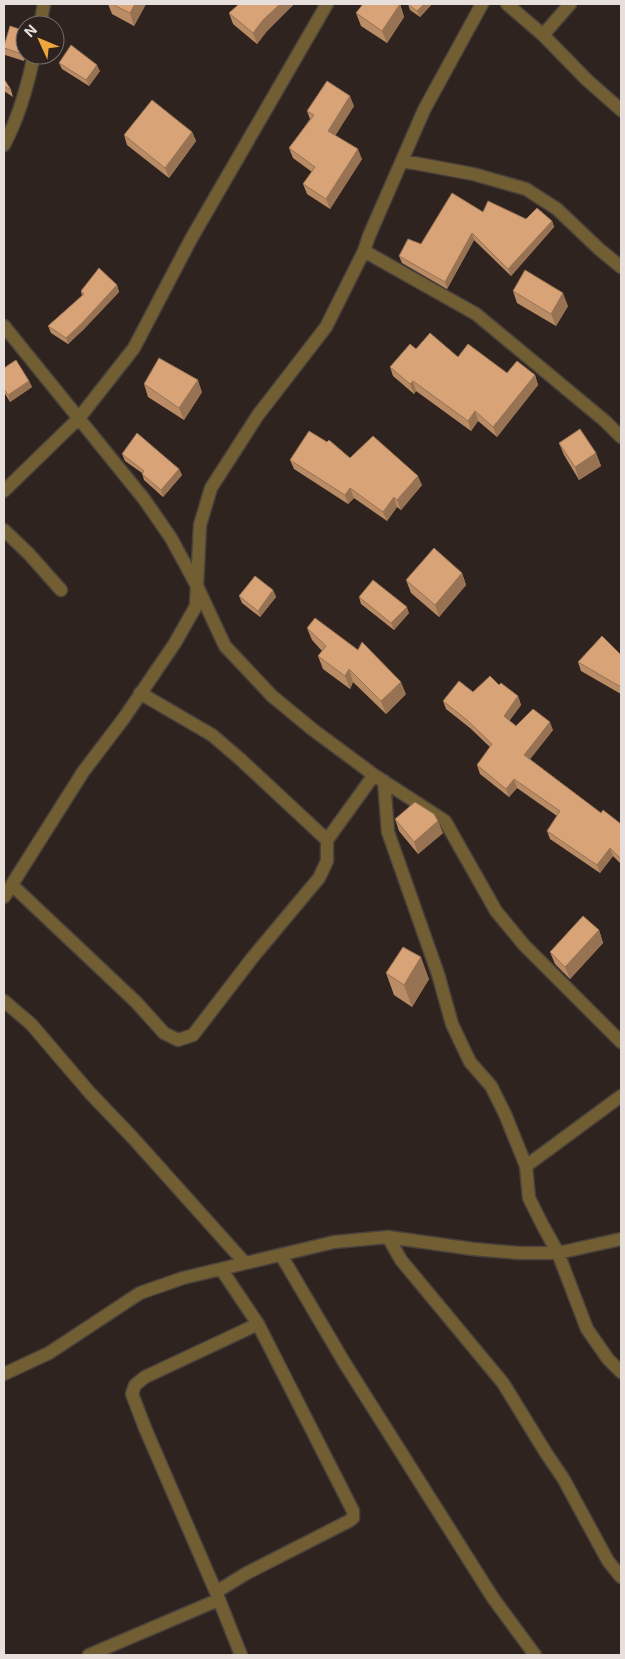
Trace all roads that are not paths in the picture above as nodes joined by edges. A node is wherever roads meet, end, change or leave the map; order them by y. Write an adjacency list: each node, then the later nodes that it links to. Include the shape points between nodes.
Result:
1 (327, 4): 13 (street, via 191,239 134,348)
2 (482, 4): 9 (street, via 424,110)
3 (507, 4): 5 (street)
4 (570, 4): 5 (street)
5 (543, 35): 7 (street)
6 (32, 65): 8 (street)
7 (621, 110)
8 (4, 145)
9 (403, 160): 10 (street); 11 (street, via 526,189 557,209)
10 (364, 251): 14 (street, via 476,314); 17 (street, via 326,327 258,415 211,488 200,524)
11 (621, 266)
12 (4, 326): 13 (street)
13 (79, 418): 15 (street); 17 (street, via 144,499 171,538)
14 (621, 437)
15 (4, 491)
16 (4, 530): 18 (street)
17 (197, 586): 19 (street, via 196,606); 20 (street, via 225,646 272,696)
18 (61, 590)
19 (140, 693): 21 (street, via 212,735); 22 (street, via 82,772)
20 (378, 778): 21 (street); 25 (street, via 445,821 496,911 537,958); 27 (street, via 388,832 438,974 452,1024 470,1062 491,1086)
21 (327, 840): 22 (street, via 327,862 319,878 193,1036 178,1040 164,1033 136,1002)
22 (12, 884): 23 (street)
23 (4, 897)
24 (4, 1001): 32 (street, via 31,1024)
25 (621, 1042)
26 (621, 1096): 27 (street)
27 (526, 1166): 30 (street, via 529,1198)
28 (388, 1237): 30 (street, via 473,1249); 31 (street, via 334,1242); 37 (street, via 401,1260 503,1383 563,1478 608,1561)
29 (621, 1239): 30 (street)
30 (558, 1252): 35 (street, via 587,1329)
31 (281, 1255): 32 (street); 41 (street, via 344,1362 488,1590)
32 (245, 1263): 33 (street)
33 (221, 1269): 34 (street); 36 (street, via 183,1278 140,1294 49,1353)
34 (258, 1324): 38 (street, via 145,1377 135,1385 132,1394); 38 (street, via 353,1511 353,1518 247,1573)
35 (621, 1372)
36 (4, 1374)
37 (621, 1577)
38 (217, 1596): 39 (street); 40 (street)
39 (88, 1655)
40 (241, 1655)
41 (536, 1655)

